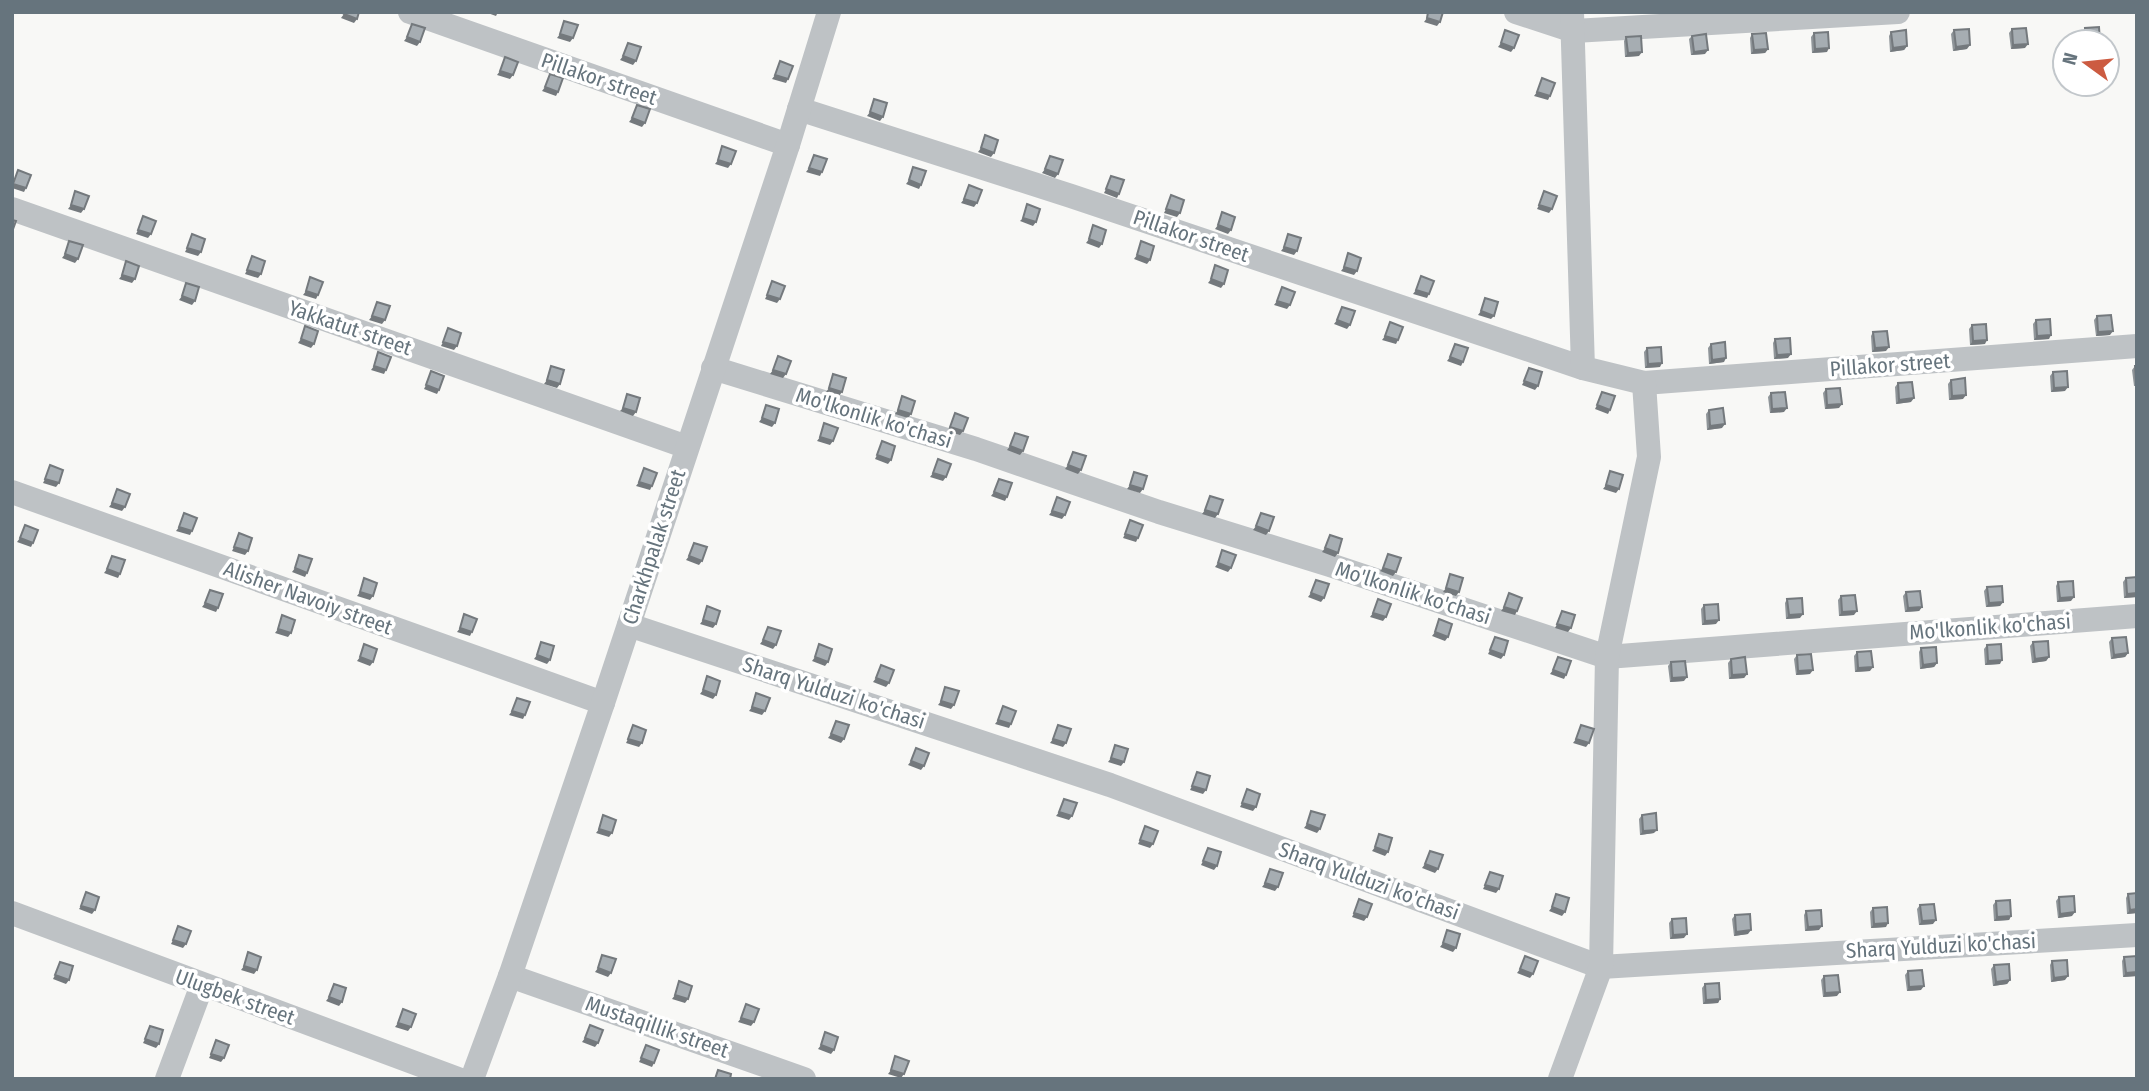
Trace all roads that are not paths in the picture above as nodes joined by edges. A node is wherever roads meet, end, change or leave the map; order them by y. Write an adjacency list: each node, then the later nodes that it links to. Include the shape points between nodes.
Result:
1 (410, 12): 7 (street, Pillakor street)
2 (829, 12): 6 (street, Charkhpalak street)
3 (1516, 12): 5 (street)
4 (1898, 12): 5 (street)
5 (1573, 22): 11 (street)
6 (799, 109): 7 (street, Charkhpalak street); 11 (street, Pillakor street)
7 (788, 145): 10 (street, Charkhpalak street)
8 (12, 209): 13 (street, Yakkatut street)
9 (2137, 346): 12 (street, Pillakor street)
10 (713, 368): 13 (street, Charkhpalak street); 17 (street, Mo'lkonlik ko'chasi, via 976,449)
11 (1583, 368): 12 (street, Pillakor street)
12 (1644, 383): 17 (street, via 1649,457)
13 (687, 447): 16 (street, Charkhpalak street)
14 (12, 492): 18 (street, Alisher Navoiy street)
15 (2137, 616): 17 (street, Mo'lkonlik ko'chasi)
16 (629, 625): 18 (street, Charkhpalak street); 21 (street, Sharq Yulduzi ko'chasi, via 1110,785)
17 (1607, 657): 21 (street)
18 (603, 703): 22 (street, Charkhpalak street)
19 (12, 913): 23 (street, Ulugbek street)
20 (2137, 935): 21 (street, Sharq Yulduzi ko'chasi)
21 (1601, 967): 28 (street)
22 (510, 976): 26 (street, Charkhpalak street); 27 (street, Mustaqillik street)
23 (202, 985): 24 (street); 25 (street, Ulugbek street)
24 (167, 1079)
25 (458, 1079)
26 (472, 1079)
27 (804, 1079)
28 (1560, 1079)

